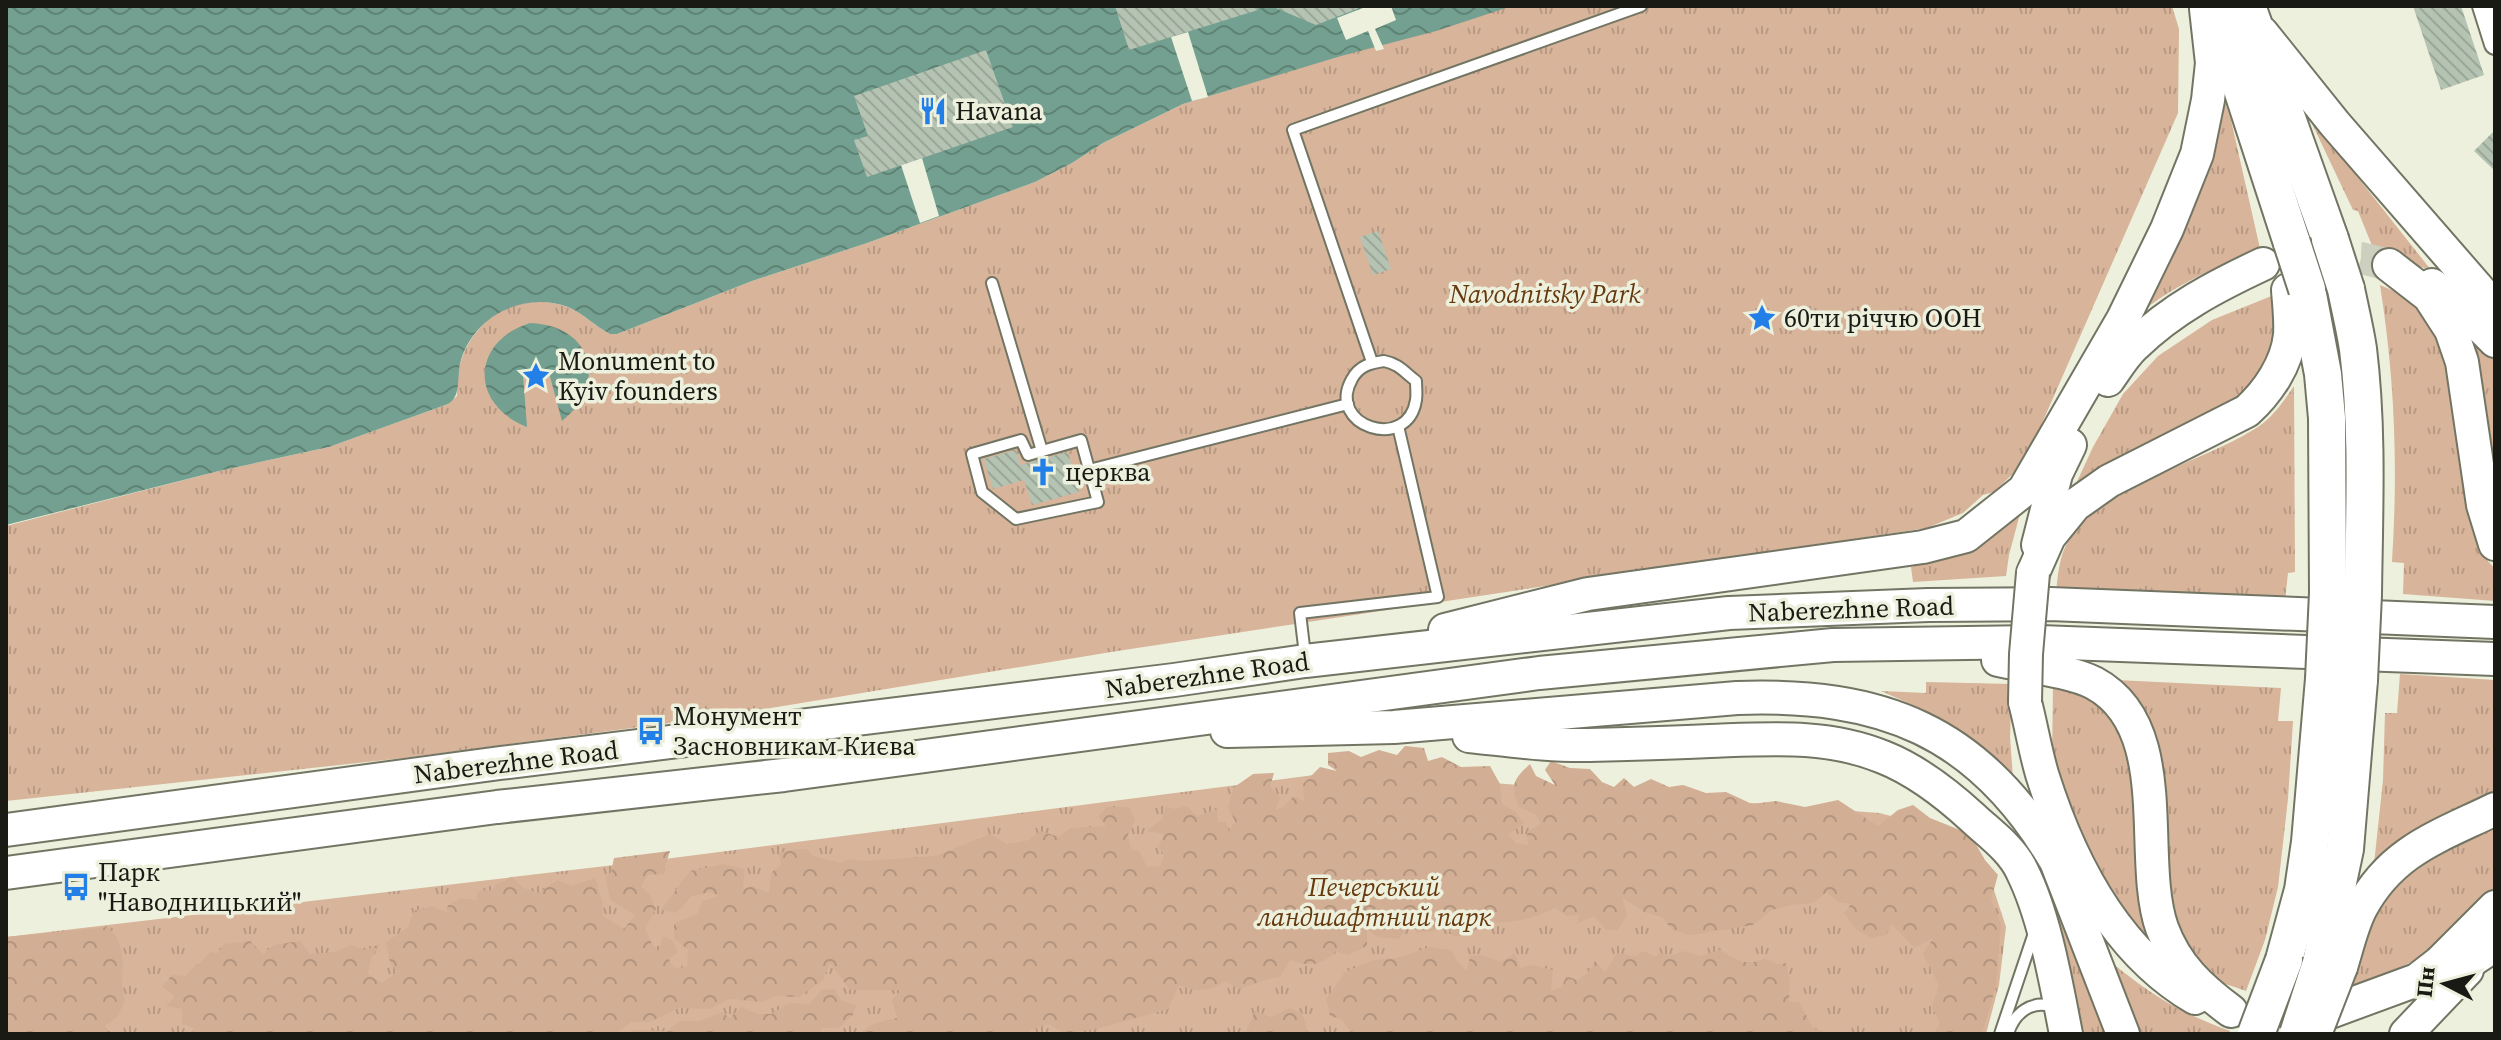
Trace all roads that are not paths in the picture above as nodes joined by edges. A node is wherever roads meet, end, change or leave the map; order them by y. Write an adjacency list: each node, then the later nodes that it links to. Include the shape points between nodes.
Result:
1 (1641, 6): 13 (lane, via 1293,130)
2 (2206, 6): 12 (main road, via 2212,63 2197,154 2167,229)
3 (2215, 6): 7 (highway, via 2267,165)
4 (2483, 6): 6 (street)
5 (2249, 12): 10 (main road, via 2335,124); 20 (highway, bridge, via 2330,239 2357,347 2365,455)
6 (2495, 44)
7 (2278, 250): 9 (highway, bridge); 12 (main road, via 2185,289 2142,318); 19 (main road, via 2204,292 2124,358 2082,421 2056,474)
8 (992, 283): 16 (lane)
9 (2298, 290): 19 (main road, via 2282,363 2260,399 2075,505 2049,537); 20 (highway, via 2323,374)
10 (2495, 308)
11 (2495, 341): 18 (main road, via 2436,287 2389,265 2429,296 2451,330 2462,362 2483,505)
12 (2100, 361): 24 (main road, via 2024,490 1966,536 1923,547 1588,594)
13 (1372, 362): 14 (lane, via 1355,374); 15 (lane, via 1395,363 1416,381 1413,411)
14 (1348, 404): 15 (lane, via 1367,427); 17 (lane)
15 (1398, 426): 24 (lane, via 1438,597 1300,613)
16 (1042, 451): 17 (lane, via 1081,440); 17 (lane, via 1028,455 1021,440 972,454 982,492 1016,519 1098,502)
17 (1089, 470)
18 (2495, 544)
19 (2033, 573): 26 (main road, bridge)
20 (2346, 594): 25 (highway, bridge)
21 (2495, 622): 24 (main road, Naberezhne Road, via 2050,604 1846,608 1677,618)
22 (1921, 643): 23 (main road, Naberezhne Road, via 2040,642); 28 (main road, Naberezhne Road, via 1833,645 1539,673); 38 (main road, via 2073,677 2113,698 2131,721 2147,767 2162,926 2178,961 2201,989)
23 (2495, 659)
24 (1315, 660): 30 (main road, Naberezhne Road)
25 (2342, 680): 36 (highway, via 2345,849); 38 (highway, bridge, via 2303,890 2284,960)
26 (2025, 702): 31 (main road, via 2035,799); 38 (main road, via 2042,773 2091,889 2133,949 2171,984)
27 (1394, 727): 28 (main road); 31 (main road, via 1783,696 1867,708 1939,737 1975,762 2018,806); 34 (main road, via 1585,745 1781,738 1850,746 1910,771 1959,805 2021,867)
28 (1120, 730): 32 (main road, Naberezhne Road)
29 (2495, 809): 36 (main road, via 2398,860 2378,882)
30 (6, 830)
31 (2054, 858): 42 (main road)
32 (6, 873)
33 (2495, 907): 39 (main road, via 2417,980)
34 (2039, 915): 37 (main road); 40 (lane)
35 (2489, 946): 39 (main road, via 2407,1002); 43 (main road)
36 (2331, 965): 39 (highway, bridge)
37 (2064, 1023): 41 (lane, via 2045,1004 2018,1013)
38 (2244, 1023)
39 (2308, 1029)
40 (2000, 1034)
41 (2008, 1034)
42 (2123, 1034)
43 (2406, 1034)

